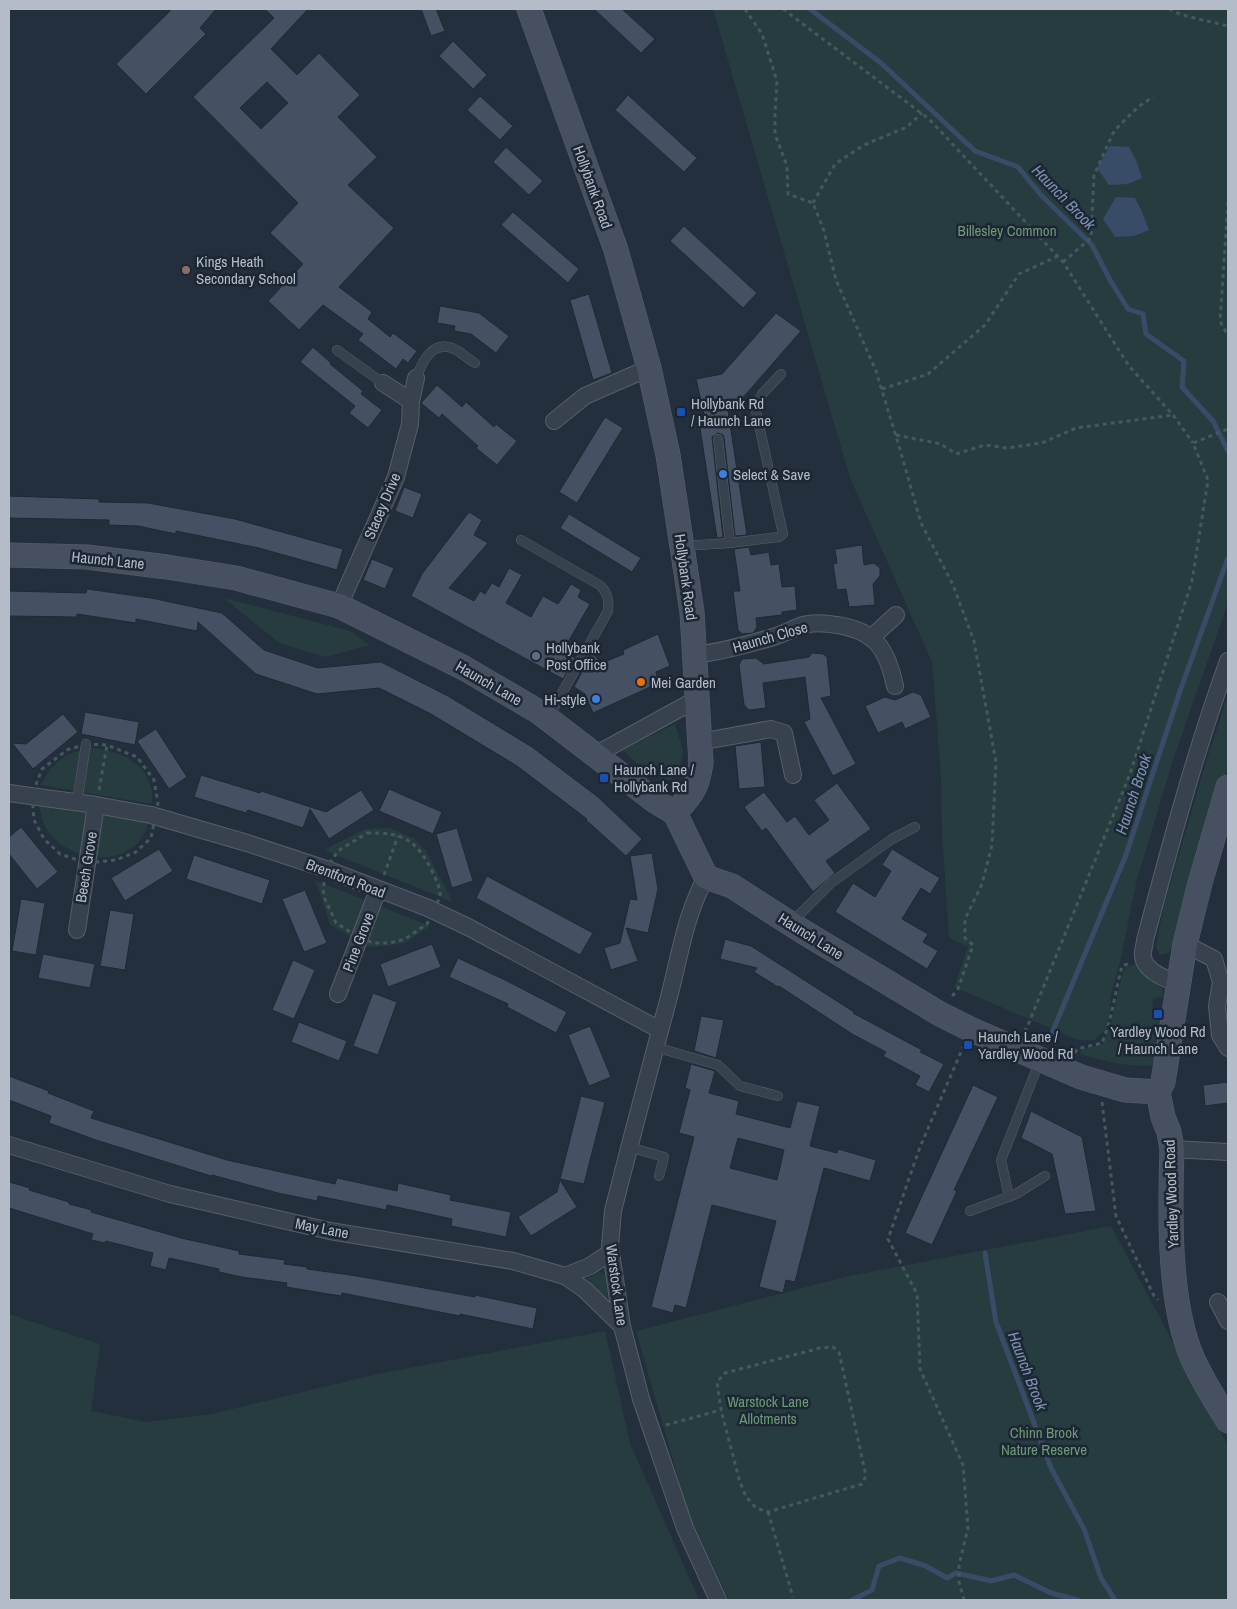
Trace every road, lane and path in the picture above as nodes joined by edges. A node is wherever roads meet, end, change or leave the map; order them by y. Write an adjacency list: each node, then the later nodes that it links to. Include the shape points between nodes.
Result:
1 (529, 9): 15 (street, Hollybank Road, via 616,250)
2 (745, 9): 9 (path, via 762,34 777,81 775,134 788,166 788,194)
3 (783, 9): 7 (path)
4 (1169, 9): 5 (path)
5 (1228, 26)
6 (1153, 97): 11 (path, via 1114,131 1094,175 1091,238)
7 (922, 113): 9 (path, via 907,127 864,145 835,164); 10 (path)
8 (1228, 202): 12 (path, via 1220,321)
9 (813, 203): 19 (path, via 824,231 836,280)
10 (1058, 256): 11 (path); 19 (path, via 1020,274 985,326 928,374)
11 (1063, 262): 21 (path, via 1129,366)
12 (1228, 336)
13 (338, 350): 18 (lane)
14 (475, 363): 17 (lane, via 451,348 438,348 423,361)
15 (649, 368): 22 (street, via 585,396); 29 (street, Hollybank Road, via 668,455)
16 (781, 374): 28 (lane, via 762,394 755,407 783,534 779,538)
17 (416, 378): 20 (street, Stacey Drive)
18 (383, 383): 20 (street)
19 (882, 389): 24 (path)
20 (411, 401): 31 (street, Stacey Drive, via 410,424 396,476)
21 (1174, 415): 24 (path, via 1076,428 1042,443 1008,448 985,445 956,454 941,444); 26 (path)
22 (554, 421)
23 (1228, 429): 26 (path)
24 (896, 435): 59 (path, via 921,523 954,585 974,641 996,762 992,844 982,884 965,919 965,938 973,945 958,988)
25 (718, 439): 28 (lane)
26 (1193, 443): 61 (path, via 1208,480 1192,581 1130,774)
27 (521, 540): 38 (lane, via 601,586 609,601 608,611)
28 (730, 543): 29 (lane)
29 (682, 546): 34 (street, Hollybank Road)
30 (9, 555): 31 (street, Haunch Lane, via 87,557 168,567 236,578)
31 (339, 606): 38 (street, Haunch Lane, via 464,668)
32 (896, 615): 33 (street)
33 (872, 637): 34 (street, Haunch Close, via 862,631 823,623 803,625 755,643); 36 (street, via 890,664)
34 (695, 655): 37 (street, Hollybank Road)
35 (1228, 661): 56 (street, via 1174,831)
36 (895, 686)
37 (697, 700): 39 (street, Hollybank Road); 42 (street)
38 (548, 719): 42 (street, Haunch Lane)
39 (699, 742): 43 (street, via 778,730 784,733); 48 (street, Hollybank Road, via 701,763 698,782)
40 (86, 744): 46 (lane)
41 (107, 745): 47 (path)
42 (595, 755): 48 (street, Haunch Lane, via 654,801)
43 (793, 775)
44 (1228, 787): 55 (street, Yardley Wood Road)
45 (9, 793): 46 (street, Brentford Road)
46 (77, 802): 47 (street, Brentford Road)
47 (96, 805): 52 (street, Brentford Road, via 151,815 247,843); 54 (street, Beech Grove)
48 (675, 813): 51 (street)
49 (915, 827): 53 (lane, via 892,839 831,883)
50 (398, 836): 52 (path)
51 (706, 877): 53 (street, Haunch Lane, via 732,886); 60 (street, Warstock Lane, via 688,915)
52 (378, 890): 58 (street, Pine Grove); 60 (street, Brentford Road, via 470,928)
53 (790, 924): 59 (street, Haunch Lane)
54 (77, 930)
55 (1185, 944): 57 (street, Yardley Wood Road); 64 (street, via 1214,959 1221,982 1217,1006 1220,1035)
56 (1143, 957): 57 (street, via 1147,966 1161,977); 66 (path, via 1122,966 1109,1027 1102,1043 1077,1050)
57 (1178, 984): 68 (street, Yardley Wood Road, via 1165,1074)
58 (338, 994)
59 (940, 1014): 65 (street, Haunch Lane)
60 (660, 1030): 63 (street, Warstock Lane)
61 (1026, 1030)
62 (963, 1045): 90 (path, via 920,1147 888,1239 917,1294 920,1369 963,1465 968,1528 959,1565 959,1582)
63 (655, 1047): 69 (lane, via 718,1065 740,1086); 71 (street, Warstock Lane)
64 (1228, 1048)
65 (1040, 1060): 66 (street, Haunch Lane); 76 (lane, via 1001,1160)
66 (1068, 1072): 67 (street, Haunch Lane)
67 (1100, 1083): 68 (street, Haunch Lane, via 1124,1090); 81 (path, via 1116,1216)
68 (1158, 1092): 72 (street, Yardley Wood Road)
69 (778, 1096)
70 (9, 1145): 79 (street, May Lane, via 170,1194 330,1231 513,1261)
71 (629, 1147): 74 (lane, via 664,1157); 78 (street, Warstock Lane, via 613,1211)
72 (1172, 1149): 73 (street); 85 (street, Yardley Wood Road, via 1173,1253 1183,1329 1200,1374)
73 (1228, 1152)
74 (659, 1176)
75 (1045, 1176): 76 (lane)
76 (1009, 1197): 77 (lane)
77 (970, 1212)
78 (611, 1252): 79 (street, via 590,1266); 83 (street, Warstock Lane)
79 (565, 1276): 83 (street, May Lane, via 585,1290)
80 (1218, 1302): 82 (street)
81 (1160, 1303)
82 (1228, 1321)
83 (622, 1326): 86 (street, Warstock Lane)
84 (721, 1410): 86 (path); 87 (path, via 746,1497 756,1508); 87 (path, via 717,1382 725,1373 820,1348 833,1347 839,1352 866,1476 862,1484)
85 (1228, 1420)
86 (651, 1429): 89 (street, Warstock Lane, via 685,1528)
87 (768, 1512): 88 (path)
88 (794, 1598)
89 (718, 1600)
90 (964, 1600)

